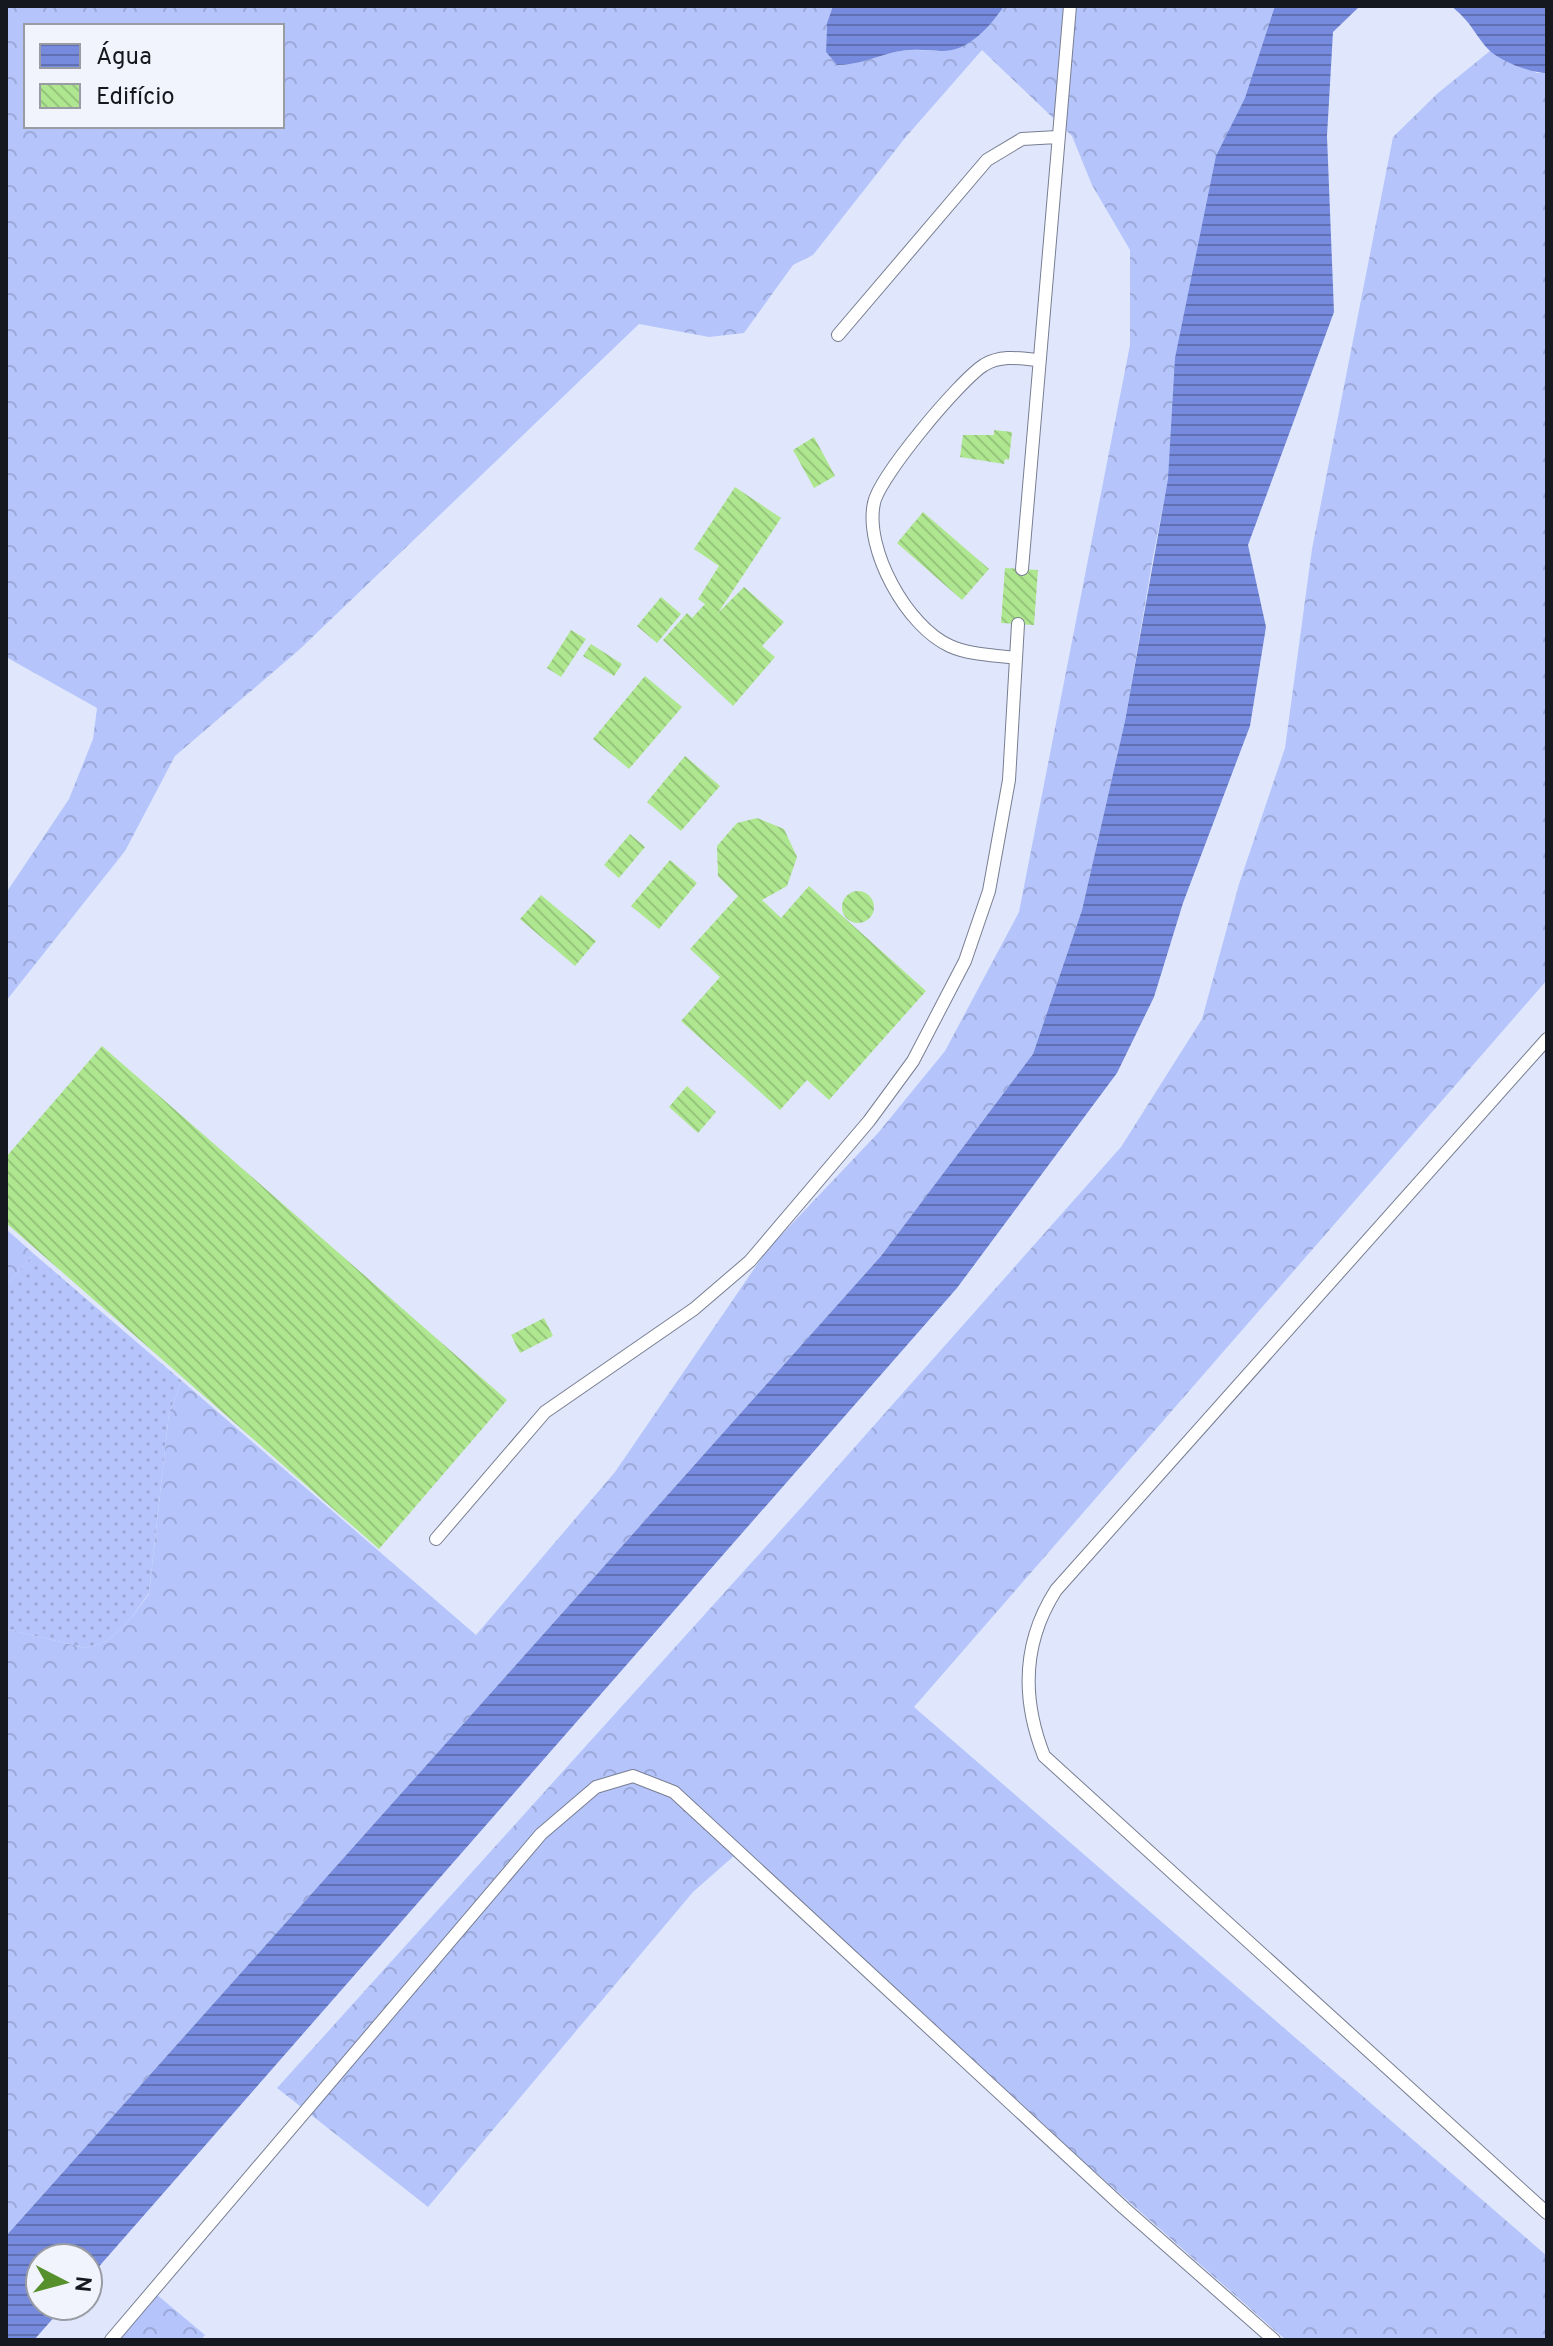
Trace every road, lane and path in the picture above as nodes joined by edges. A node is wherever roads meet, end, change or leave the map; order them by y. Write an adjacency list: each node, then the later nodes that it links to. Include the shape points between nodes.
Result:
1 (1070, 6): 2 (lane)
2 (1057, 137): 3 (lane, via 1022,139 987,160); 4 (lane)
3 (838, 335)
4 (1037, 360): 5 (lane); 7 (lane, via 1002,358 977,370 887,473 872,515 881,564 919,624 951,646)
5 (1022, 569)
6 (1018, 624): 7 (lane)
7 (1016, 658): 9 (lane, via 1004,818 989,891 955,984 913,1061 750,1261 694,1309 545,1412)
8 (1547, 1039): 10 (lane, via 1056,1590 1034,1636 1026,1689 1031,1724 1044,1756)
9 (436, 1539)
10 (1547, 2213)
11 (111, 2340): 12 (lane, via 541,1834 596,1787 633,1776 674,1792)
12 (1274, 2340)

